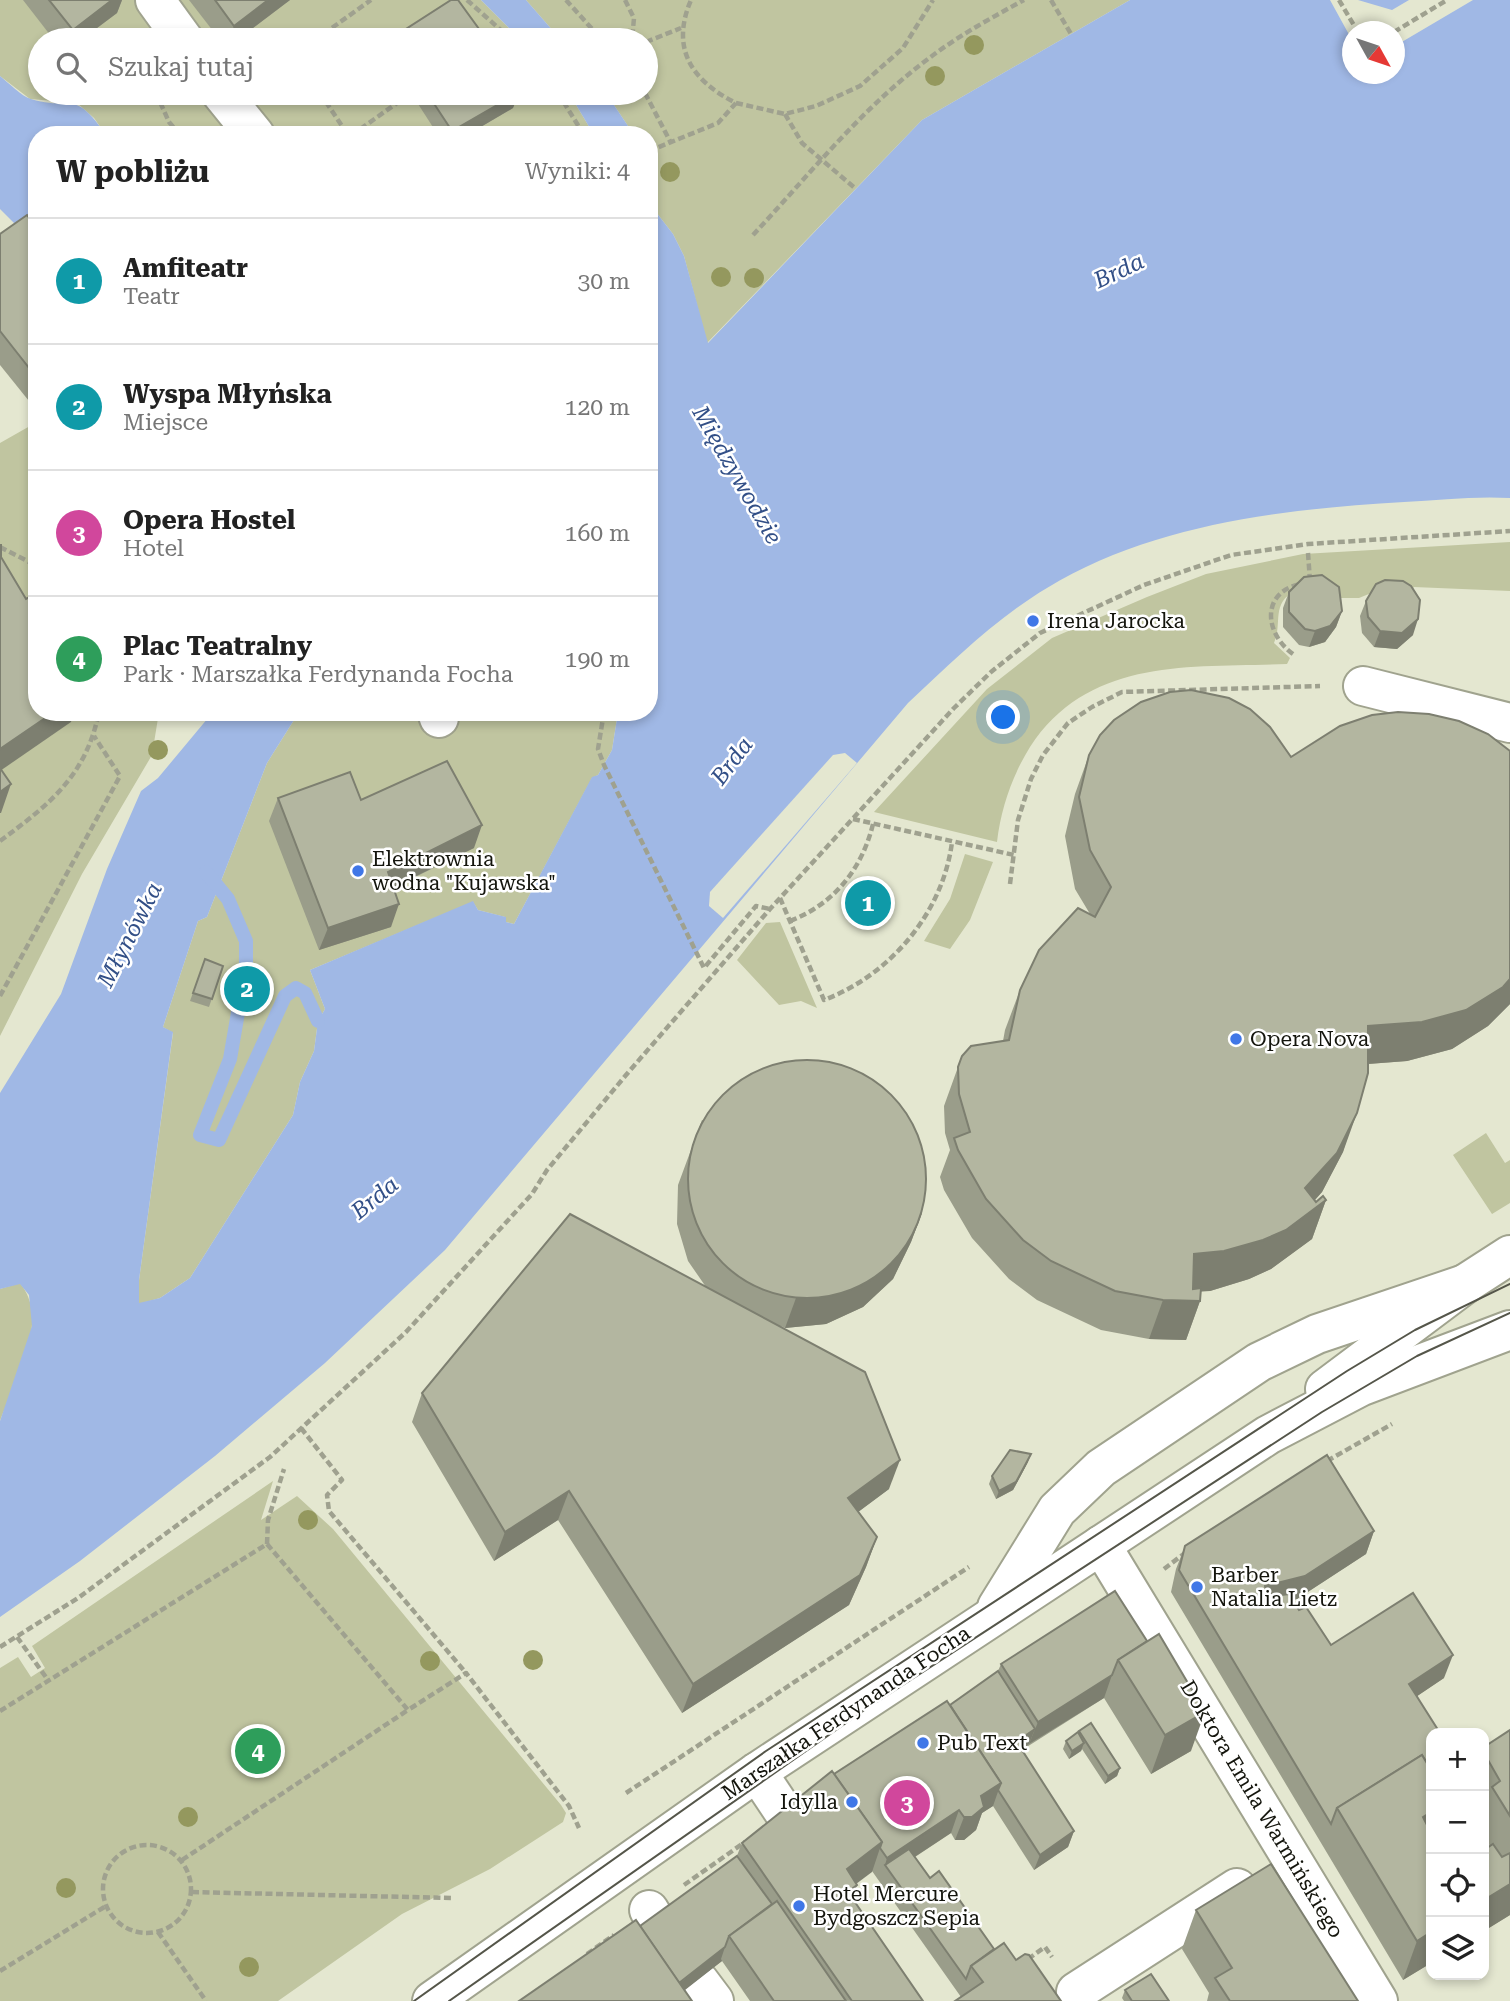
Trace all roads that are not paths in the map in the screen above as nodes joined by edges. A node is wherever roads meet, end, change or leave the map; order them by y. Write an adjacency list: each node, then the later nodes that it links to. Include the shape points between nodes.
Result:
1 (155, 0): 2 (street)
2 (175, 28)
3 (231, 105): 4 (street)
4 (248, 126)
5 (1363, 686): 6 (street)
6 (1510, 723)
7 (1510, 1255): 8 (street, Marszałka Ferdynanda Focha)
8 (1465, 1284): 10 (street, Marszałka Ferdynanda Focha); 12 (street, via 1317,1334 1259,1362 1101,1468 1057,1510)
9 (1510, 1330): 10 (street, Marszałka Ferdynanda Focha, via 1362,1386)
10 (1268, 1435): 11 (street, Marszałka Ferdynanda Focha)
11 (1101, 1545): 12 (street, Marszałka Ferdynanda Focha); 15 (street, Doktora Emila Warmińskiego)
12 (994, 1613): 13 (street, Marszałka Ferdynanda Focha)
13 (757, 1772): 14 (street); 17 (street, Marszałka Ferdynanda Focha)
14 (789, 1820)
15 (1290, 1855): 16 (street); 18 (street, Doktora Emila Warmińskiego)
16 (1076, 1992)
17 (432, 2001)
18 (1378, 2001)

